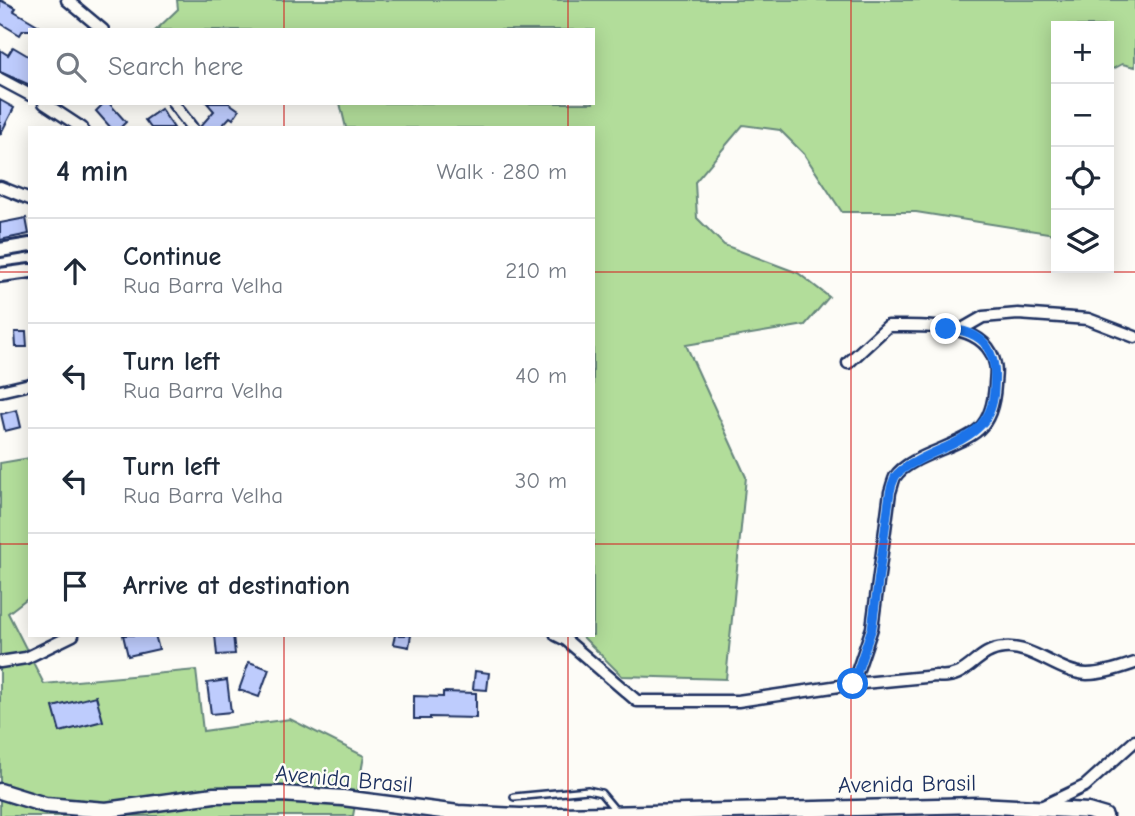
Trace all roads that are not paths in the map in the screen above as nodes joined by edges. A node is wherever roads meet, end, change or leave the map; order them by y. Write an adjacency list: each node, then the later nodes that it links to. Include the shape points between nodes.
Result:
1 (67, 0): 2 (street)
2 (101, 28)
3 (0, 79): 4 (street)
4 (28, 94)
5 (47, 105): 7 (street)
6 (175, 105): 8 (street)
7 (79, 126)
8 (190, 126)
9 (0, 187): 10 (street)
10 (28, 198)
11 (28, 246): 12 (street)
12 (0, 250)
13 (28, 271): 14 (street)
14 (0, 275)
15 (962, 329): 16 (street, via 983,317 1018,314 1088,319); 17 (street, via 888,326); 24 (street, via 985,343 996,364 994,405 979,429 895,477 872,628)
16 (1135, 337)
17 (848, 363)
18 (28, 384): 19 (street)
19 (0, 391)
20 (69, 637): 22 (street, via 26,658)
21 (560, 637): 24 (street, via 637,701 738,701)
22 (0, 662)
23 (1135, 663): 24 (street, via 1086,674 1017,649 1001,648 949,678)
24 (853, 684)
25 (1135, 741): 28 (street, via 1084,786)
26 (0, 791): 29 (main road, Avenida Brasil, via 45,805 106,810 214,795 281,794 458,813)
27 (514, 797): 29 (lane, via 589,790 601,793)
28 (1036, 809): 29 (main road, Avenida Brasil, via 978,805); 30 (main road, Avenida Brasil)
29 (617, 813)
30 (1105, 816)

